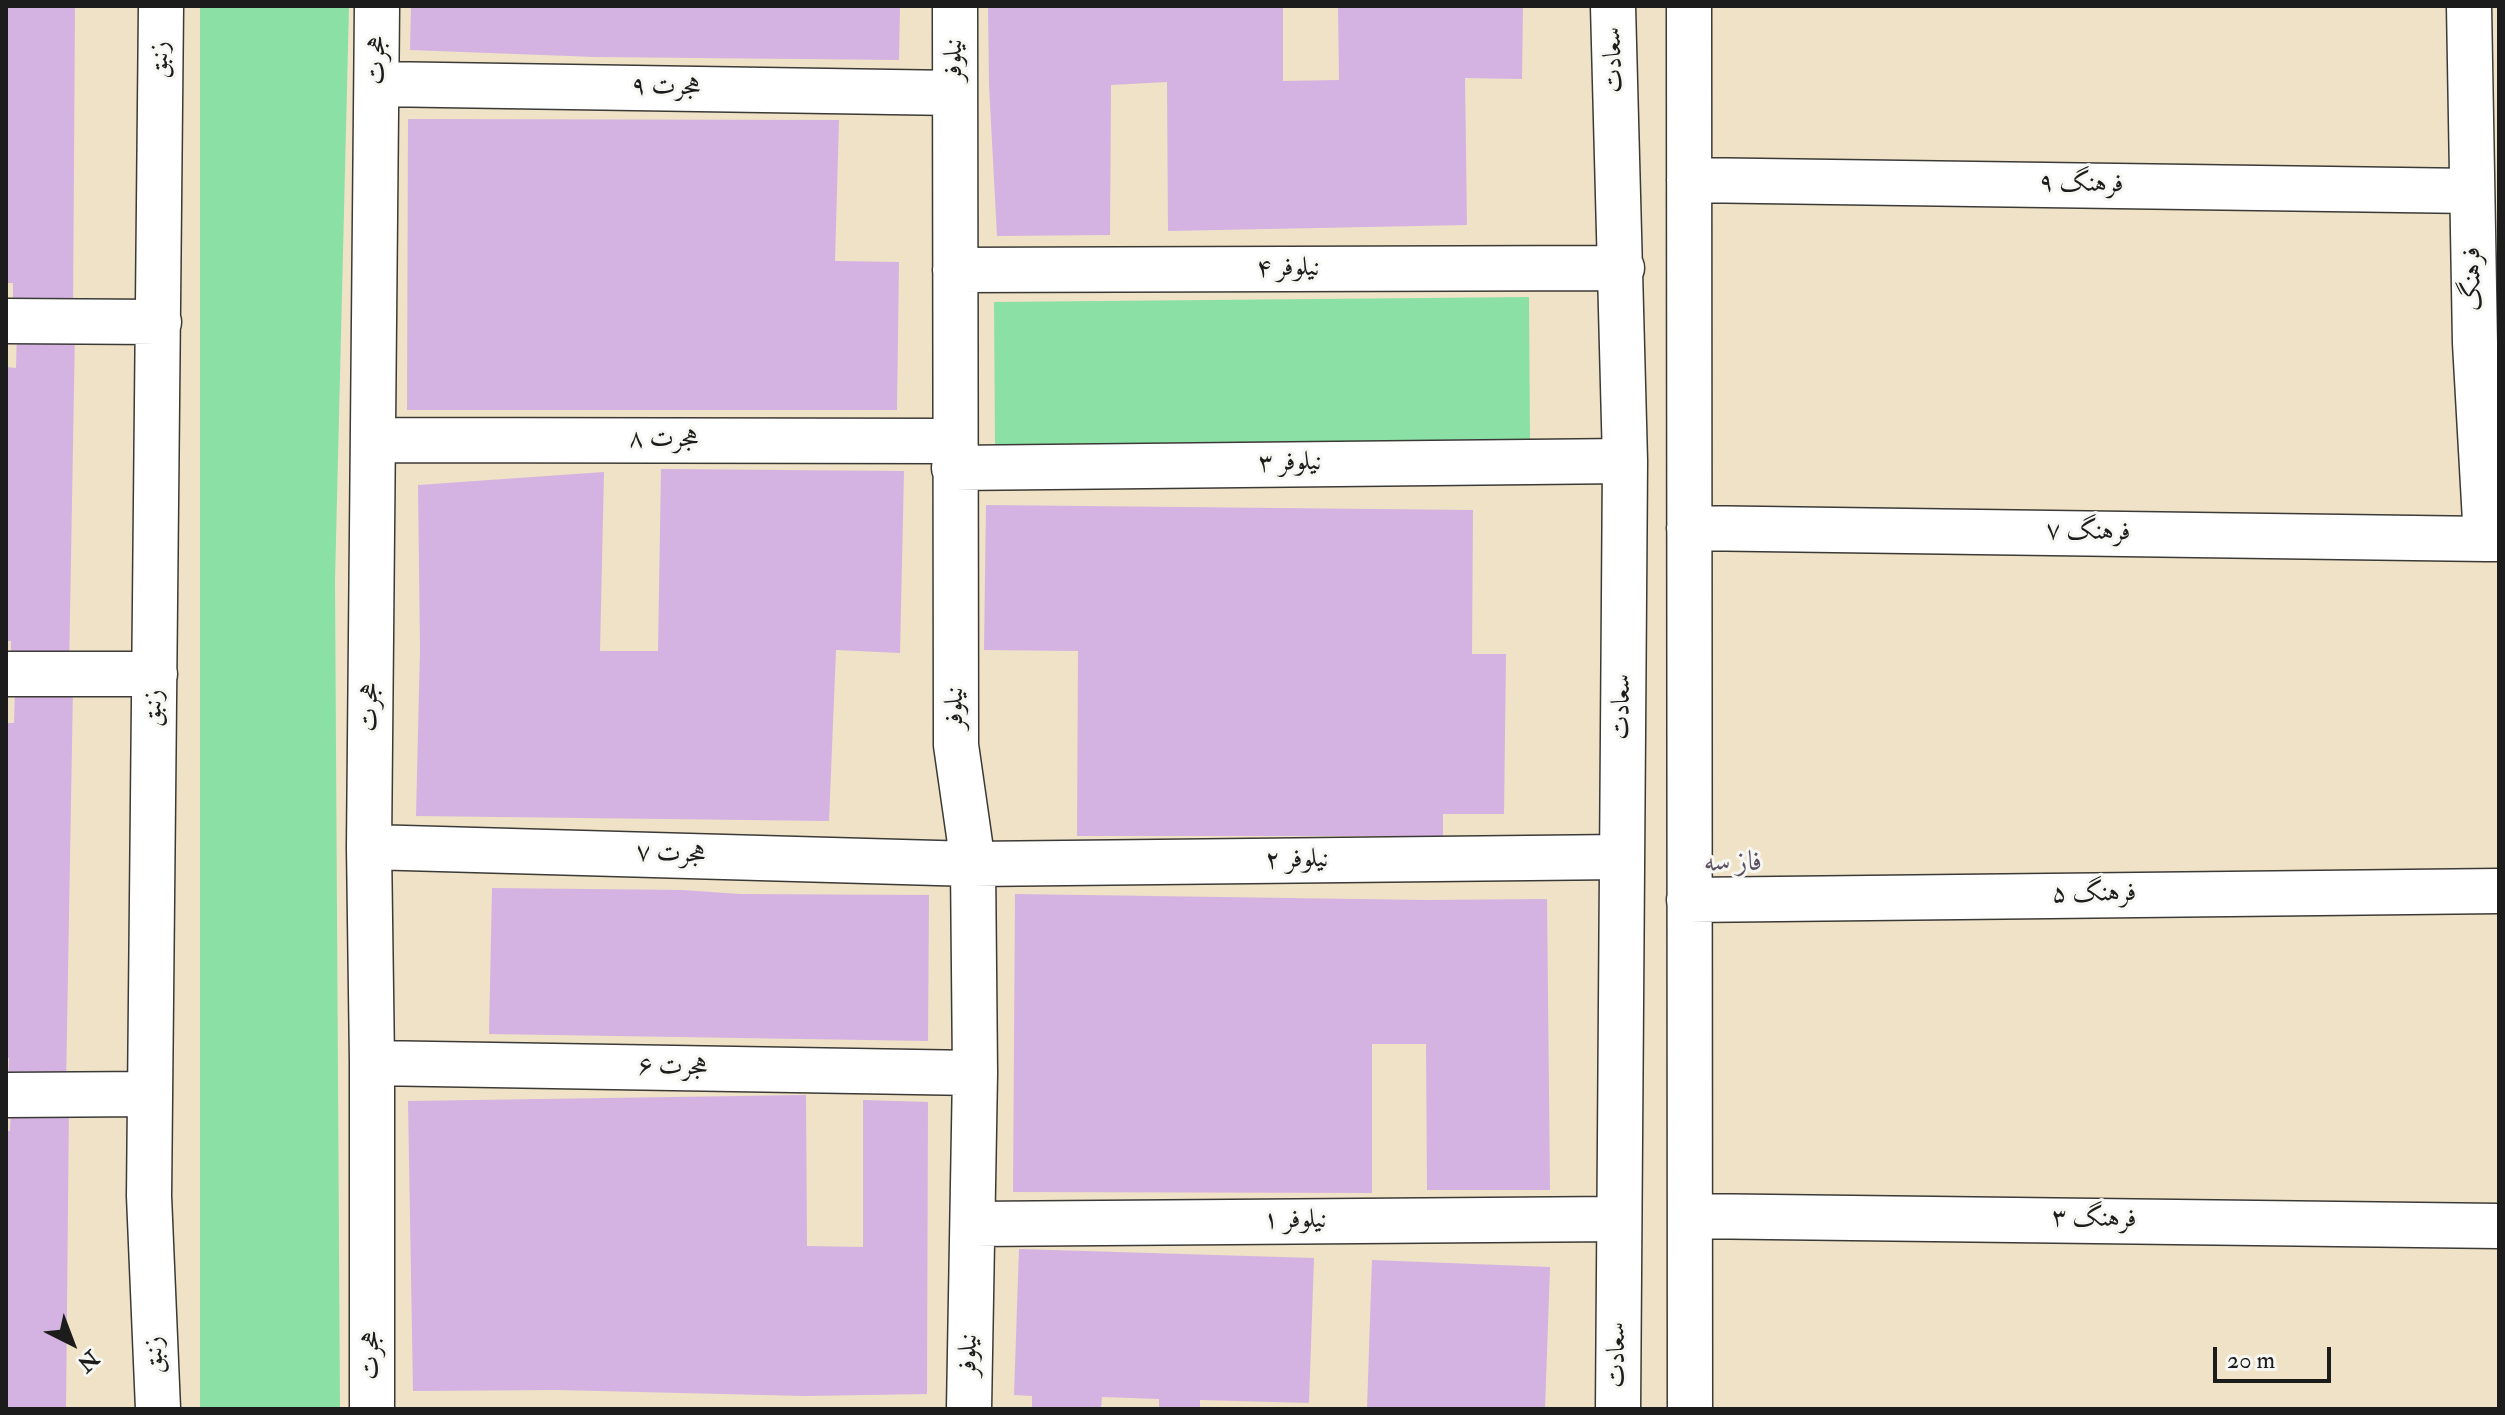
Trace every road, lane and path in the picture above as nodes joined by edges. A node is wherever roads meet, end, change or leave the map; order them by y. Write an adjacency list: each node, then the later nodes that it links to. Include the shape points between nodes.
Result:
1 (161, 6): 14 (street, زنبق)
2 (377, 6): 7 (street, هجرت)
3 (955, 6): 8 (street, نیلوفر)
4 (1613, 6): 11 (street, سعادت)
5 (1689, 6): 9 (street)
6 (2469, 6): 10 (street, فرهنگ)
7 (378, 84): 8 (street, هجرت ۹); 16 (street, هجرت)
8 (955, 93): 12 (street, نیلوفر)
9 (1689, 180): 10 (street, فرهنگ ۹); 19 (street)
10 (2472, 191): 15 (street, فرهنگ)
11 (1622, 268): 12 (street, نیلوفر ۴); 18 (street, سعادت)
12 (955, 270): 17 (street, نیلوفر)
13 (6, 321): 14 (street)
14 (159, 322): 24 (street, زنبق)
15 (2487, 342): 20 (street, فرهنگ)
16 (374, 440): 17 (street, هجرت ۸); 25 (street, هجرت)
17 (954, 454): 18 (street, نیلوفر ۳); 27 (street, نیلوفر, via 956,745)
18 (1625, 461): 22 (street, سعادت)
19 (1689, 528): 20 (street, فرهنگ ۷); 21 (street)
20 (2493, 539)
21 (1689, 573): 22 (street); 29 (street)
22 (1624, 576): 26 (street, سعادت)
23 (6, 674): 24 (street)
24 (155, 674): 32 (street, زنبق)
25 (369, 847): 27 (street, هجرت ۷); 30 (street, هجرت)
26 (1621, 857): 27 (street, نیلوفر ۲); 35 (street, سعادت)
27 (973, 864): 31 (street, نیلوفر)
28 (2499, 891): 29 (street, فرهنگ ۵)
29 (1689, 900): 34 (street)
30 (372, 1063): 31 (street, هجرت ۶); 39 (street, هجرت)
31 (975, 1073): 36 (street, نیلوفر)
32 (150, 1094): 33 (street); 38 (street, زنبق)
33 (6, 1095)
34 (1690, 1216): 37 (street, فرهنگ ۳); 42 (street)
35 (1618, 1219): 36 (street, نیلوفر ۱); 41 (street, سعادت)
36 (973, 1224): 40 (street, نیلوفر)
37 (2499, 1226)
38 (158, 1409)
39 (372, 1409)
40 (969, 1409)
41 (1618, 1409)
42 (1690, 1409)

